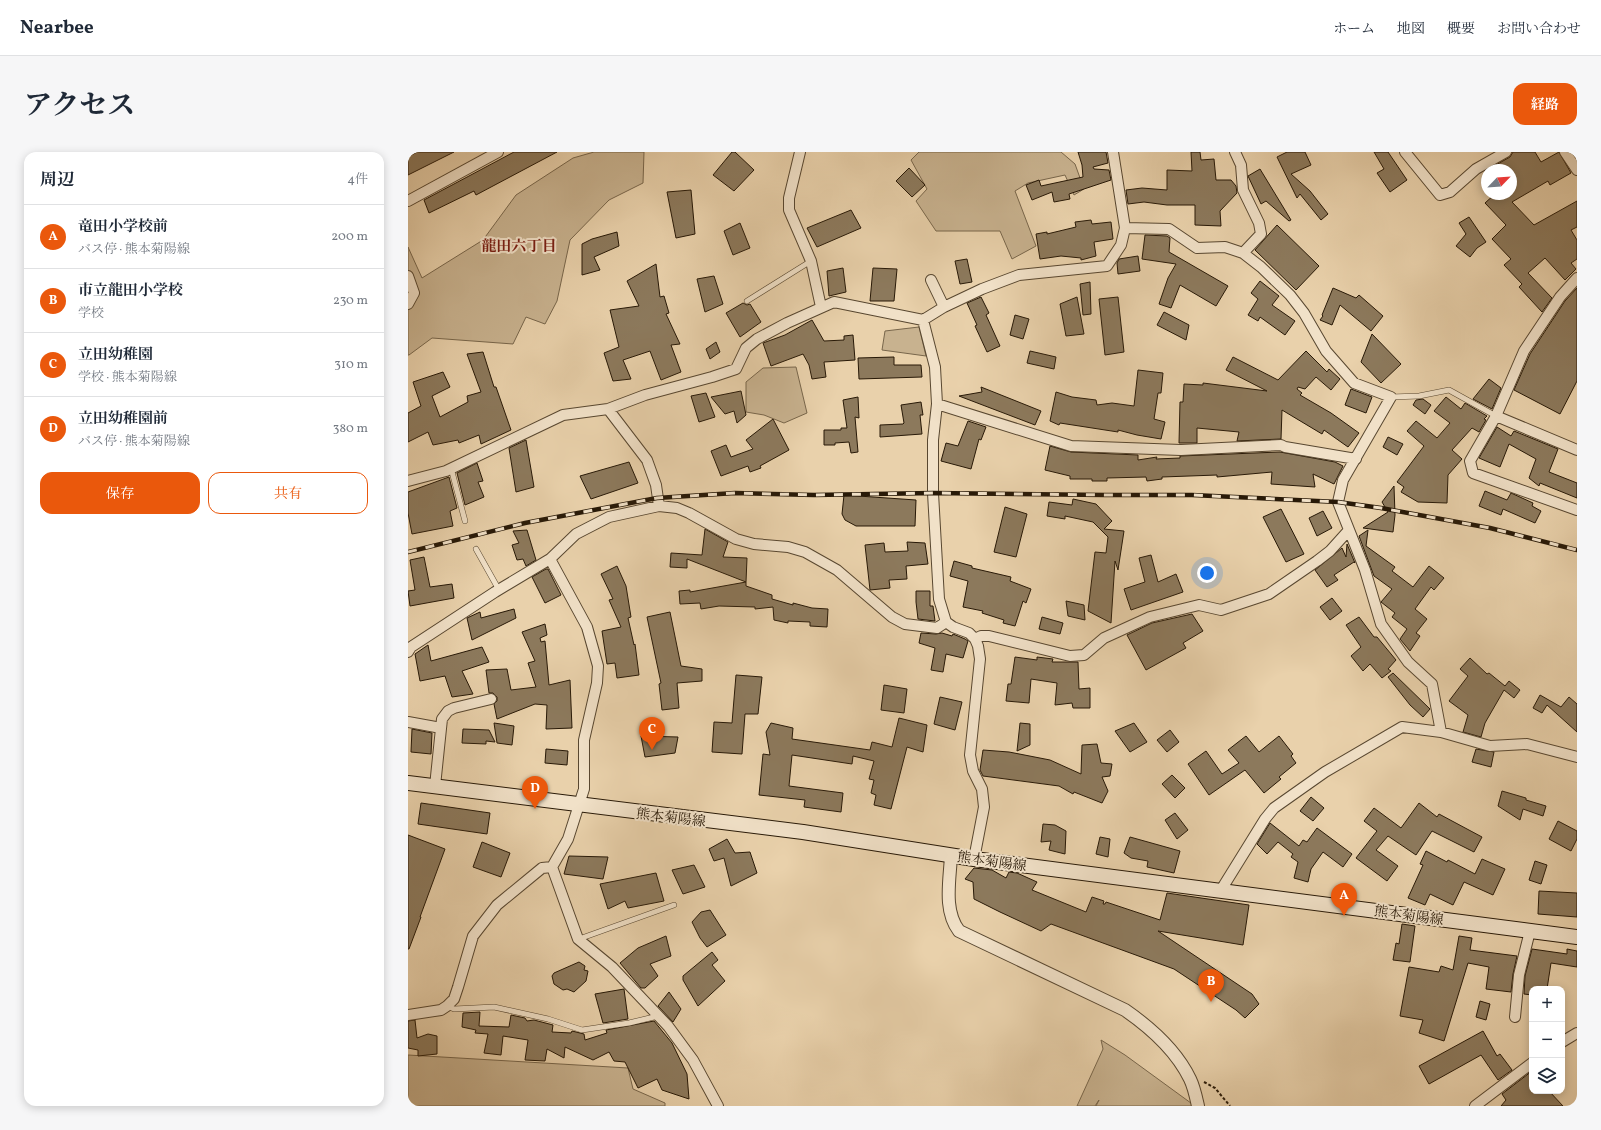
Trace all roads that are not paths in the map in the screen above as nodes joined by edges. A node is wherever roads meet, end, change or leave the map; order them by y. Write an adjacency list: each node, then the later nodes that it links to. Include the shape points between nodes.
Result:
1 (498, 152): 9 (street)
2 (800, 152): 12 (street, via 789,198 789,210)
3 (1113, 152): 10 (street)
4 (1235, 152): 11 (street, via 1240,165 1243,190 1259,223 1261,234)
5 (1405, 152): 6 (street, via 1440,195 1450,192 1476,169)
6 (1506, 152)
7 (1565, 152): 8 (street)
8 (1577, 170)
9 (408, 201)
10 (1124, 228): 11 (street, via 1169,229 1197,248 1225,247); 19 (street, via 1121,245 1107,266 1019,275 982,288)
11 (1243, 253): 21 (street, via 1290,295 1304,313 1326,352 1354,383)
12 (811, 261): 16 (lane); 18 (street)
13 (408, 276): 17 (street, via 414,293)
14 (1577, 278): 24 (street, via 1560,296 1524,351)
15 (931, 280): 19 (street)
16 (747, 301)
17 (408, 304)
18 (821, 307): 20 (street, via 834,302); 23 (street, via 757,339 746,348 736,369 645,395)
19 (944, 307): 20 (street)
20 (923, 320): 22 (street, via 935,366)
21 (1391, 397): 24 (lane, via 1419,396 1448,390); 26 (street)
22 (937, 404): 26 (street, via 1071,446 1181,450 1281,445); 36 (street, via 933,440 933,493 939,599)
23 (608, 409): 27 (street, via 563,415); 29 (street, via 647,460 656,485)
24 (1496, 416): 25 (street); 30 (street, via 1470,461 1473,473)
25 (1577, 450)
26 (1356, 459): 32 (street, via 1343,480 1338,502)
27 (451, 468): 28 (street); 31 (lane)
28 (408, 481)
29 (659, 506): 34 (street, via 609,517 576,534); 36 (street, via 677,508 689,513 736,539 805,552 837,570 892,617 905,624 937,628)
30 (1577, 510)
31 (465, 522)
32 (1348, 531): 37 (street, via 1321,558 1269,594 1221,610 1199,605 1150,617 1104,638 1084,655 1070,656 989,636); 42 (street, via 1365,570 1381,624 1408,662 1432,684)
33 (476, 549): 35 (lane)
34 (550, 559): 35 (street); 46 (street, via 586,628 598,666 597,683 584,740 584,788)
35 (499, 590): 38 (street, via 410,647)
36 (946, 622): 37 (street, via 969,633)
37 (975, 639): 48 (street, via 980,659 970,754 973,771 982,790 984,807)
38 (408, 652)
39 (491, 699): 41 (street, via 448,710 442,719)
40 (408, 722): 41 (street)
41 (441, 728): 45 (street)
42 (1441, 732): 43 (street, via 1490,746 1527,744); 50 (street, via 1402,727 1325,772 1274,808)
43 (1577, 757)
44 (408, 782): 45 (main road, 熊本菊陽線)
45 (435, 786): 46 (main road, 熊本菊陽線)
46 (580, 805): 47 (main road, 熊本菊陽線, via 803,832); 49 (street, via 568,839)
47 (951, 855): 48 (main road, 熊本菊陽線); 63 (street, via 949,906 951,918 959,931 1125,1010 1146,1024 1183,1066 1191,1080)
48 (974, 859): 50 (main road, 熊本菊陽線)
49 (552, 867): 54 (street); 55 (street, via 542,868 497,905 472,936 458,987 454,998)
50 (1221, 890): 52 (main road, 熊本菊陽線)
51 (674, 905): 54 (lane)
52 (1530, 931): 53 (main road, 熊本菊陽線); 58 (street, via 1519,975)
53 (1577, 937)
54 (578, 939): 57 (street, via 612,967)
55 (447, 1006): 56 (street, via 441,1010); 57 (lane, via 454,1009 494,1007 548,1019 582,1030)
56 (408, 1015)
57 (658, 1016): 62 (street, via 693,1060)
58 (1515, 1017)
59 (1576, 1035): 60 (street)
60 (1565, 1040)
61 (1529, 1065): 64 (street)
62 (718, 1106)
63 (1198, 1106)
64 (1475, 1106)

